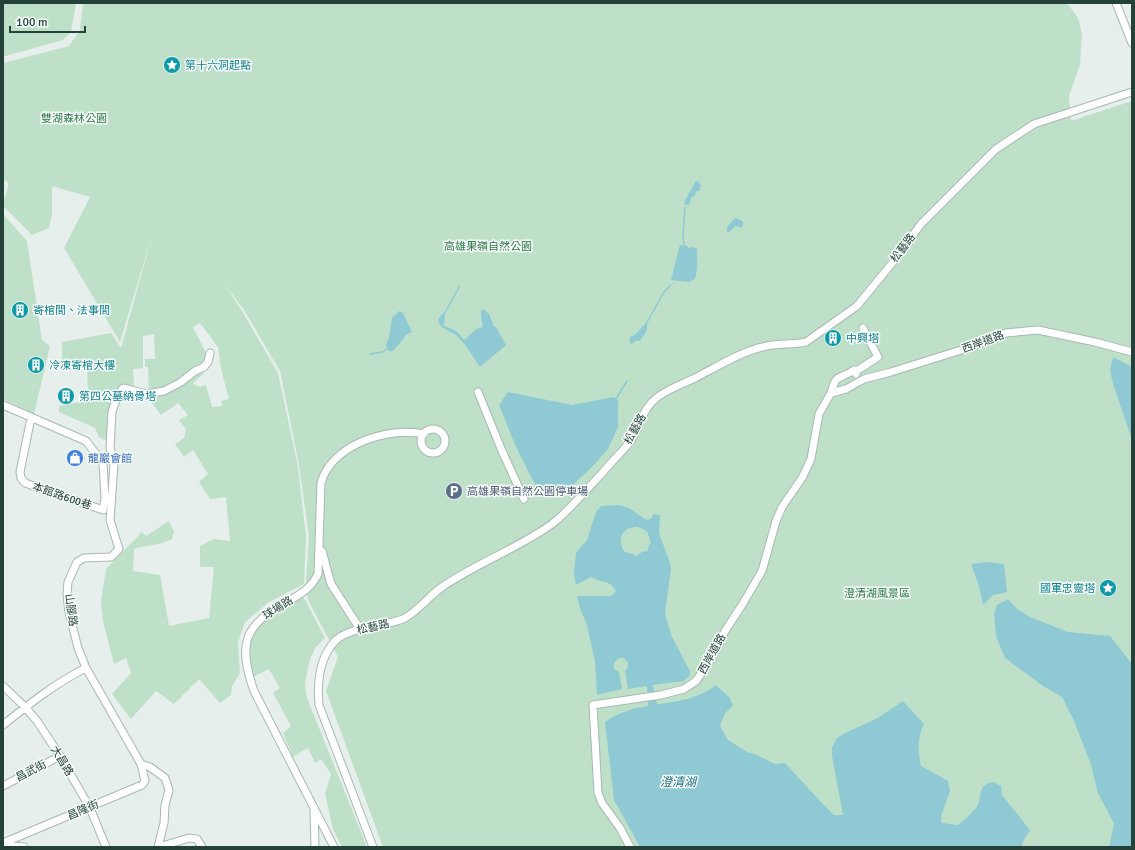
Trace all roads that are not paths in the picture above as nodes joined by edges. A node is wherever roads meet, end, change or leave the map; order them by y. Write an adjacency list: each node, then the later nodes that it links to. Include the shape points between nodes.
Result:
1 (1116, 3): 2 (street)
2 (1132, 43)
3 (1132, 92): 16 (street, 松藝路, via 1034,124 996,149 921,224 857,306 806,342 767,346 741,354 659,396 646,409 630,442 579,498 552,523 442,587 406,617)
4 (863, 328): 7 (street, 西岸道路, via 878,357)
5 (1132, 352): 8 (street, 西岸道路, via 1038,330 1006,333 974,346)
6 (210, 353): 19 (street, 山腳路, via 204,367 164,391 147,394 123,388 117,397 110,422 110,447 114,465 110,520 119,549 111,557 84,558 77,562 68,582 69,612)
7 (855, 372): 8 (street); 10 (street, 西岸道路, via 854,370 838,377)
8 (859, 382): 10 (street, 西岸道路)
9 (478, 392): 14 (street)
10 (831, 393): 36 (street, 西岸道路, via 820,414 811,459 802,478 782,507 762,571 696,681 684,689 661,695 593,706 598,793)
11 (3, 405): 12 (street, 本館路600巷)
12 (31, 418): 12 (street, 本館路600巷, via 86,441 102,463 105,499 103,510 25,483 21,478)
13 (424, 434): 15 (street, 球場路, via 398,432 375,437 337,457 324,474 321,483)
14 (524, 499)
15 (319, 543): 17 (street, via 332,584); 27 (street, 球場路, via 318,574 315,581 304,592 262,618 250,631 246,649 248,673 254,692)
16 (383, 625): 17 (street, 松藝路); 18 (street)
17 (360, 629): 18 (street, 松藝路)
18 (346, 635): 35 (street, 松藝路, via 336,640 322,664 318,689 319,705)
19 (86, 668): 21 (street); 24 (street, 山腳路)
20 (3, 686): 21 (street, 大昌路)
21 (25, 707): 22 (street); 23 (street, 大昌路)
22 (3, 725)
23 (60, 756): 25 (street, 昌武街); 26 (street, 大昌路)
24 (141, 764): 26 (street, 昌隆街, via 145,781 142,785); 31 (street, via 165,778 169,790)
25 (3, 786)
26 (90, 808): 28 (street, 昌隆街); 30 (street, 大昌路)
27 (314, 809): 33 (street, 球場路); 34 (street)
28 (3, 844): 29 (street)
29 (24, 847)
30 (106, 847)
31 (159, 847): 32 (street, via 189,838 198,839)
32 (202, 847)
33 (315, 847)
34 (334, 847)
35 (373, 847)
36 (630, 847)

